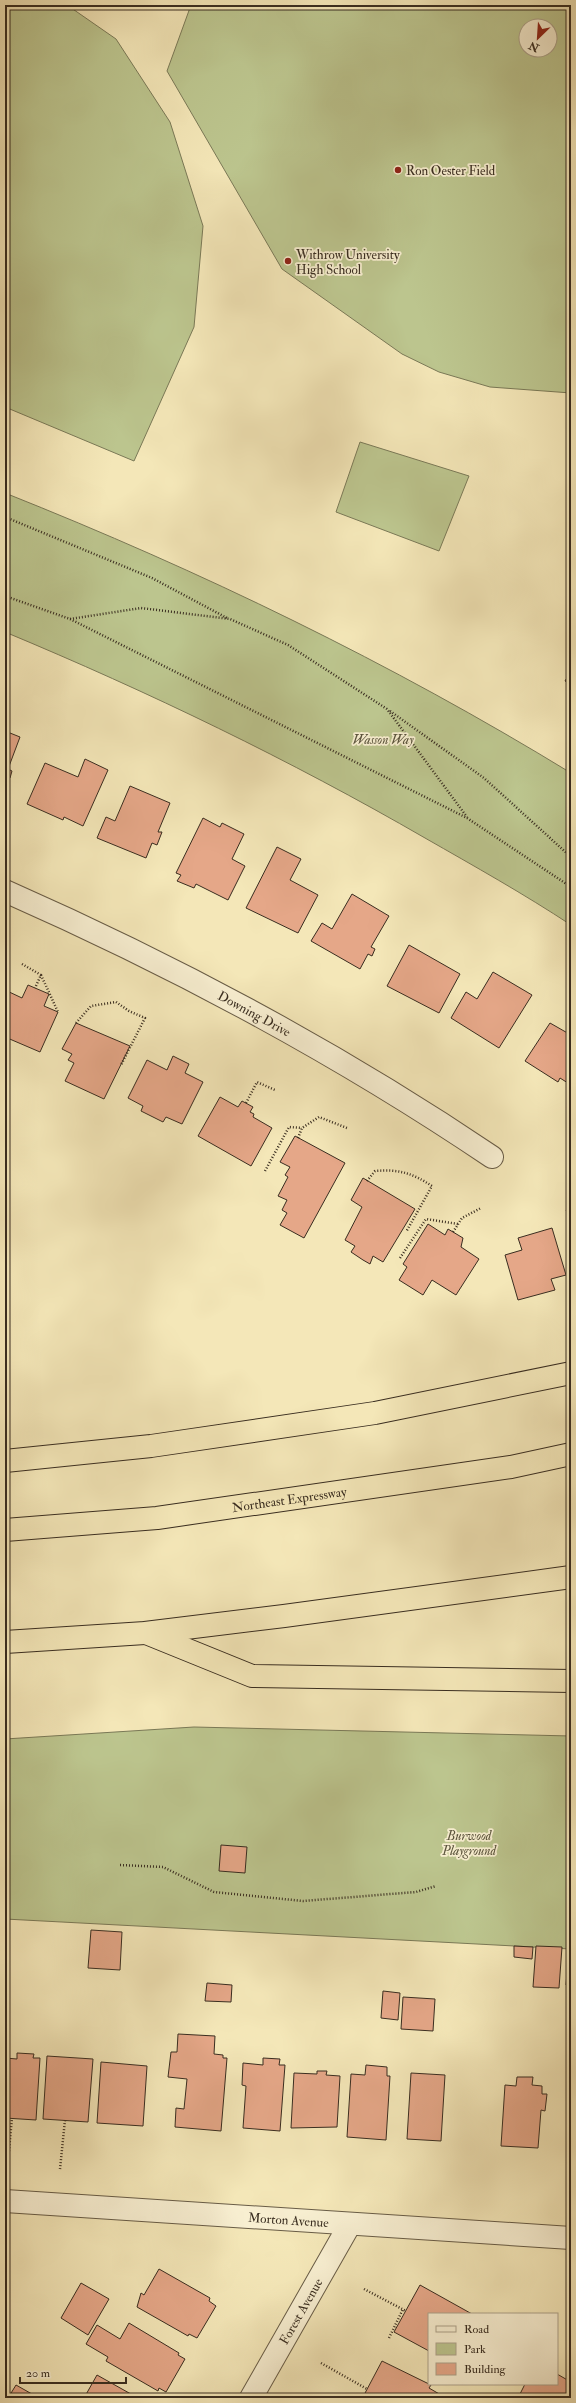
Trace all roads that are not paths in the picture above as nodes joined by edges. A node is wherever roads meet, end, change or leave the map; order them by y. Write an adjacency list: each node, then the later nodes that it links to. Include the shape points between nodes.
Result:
1 (5, 891): 2 (street, Downing Drive, via 154,960 303,1039)
2 (492, 1157)
3 (571, 1373): 5 (highway, via 376,1413 151,1446)
4 (571, 1454): 6 (highway, Northeast Expressway, via 511,1466 157,1518)
5 (5, 1461)
6 (5, 1530)
7 (571, 1576): 8 (highway)
8 (145, 1633): 9 (highway); 10 (highway, via 252,1676)
9 (5, 1642)
10 (571, 1682)
11 (5, 2201): 12 (street, Morton Avenue)
12 (350, 2224): 13 (street, Morton Avenue); 14 (street, Forest Avenue)
13 (571, 2238)
14 (251, 2398)

